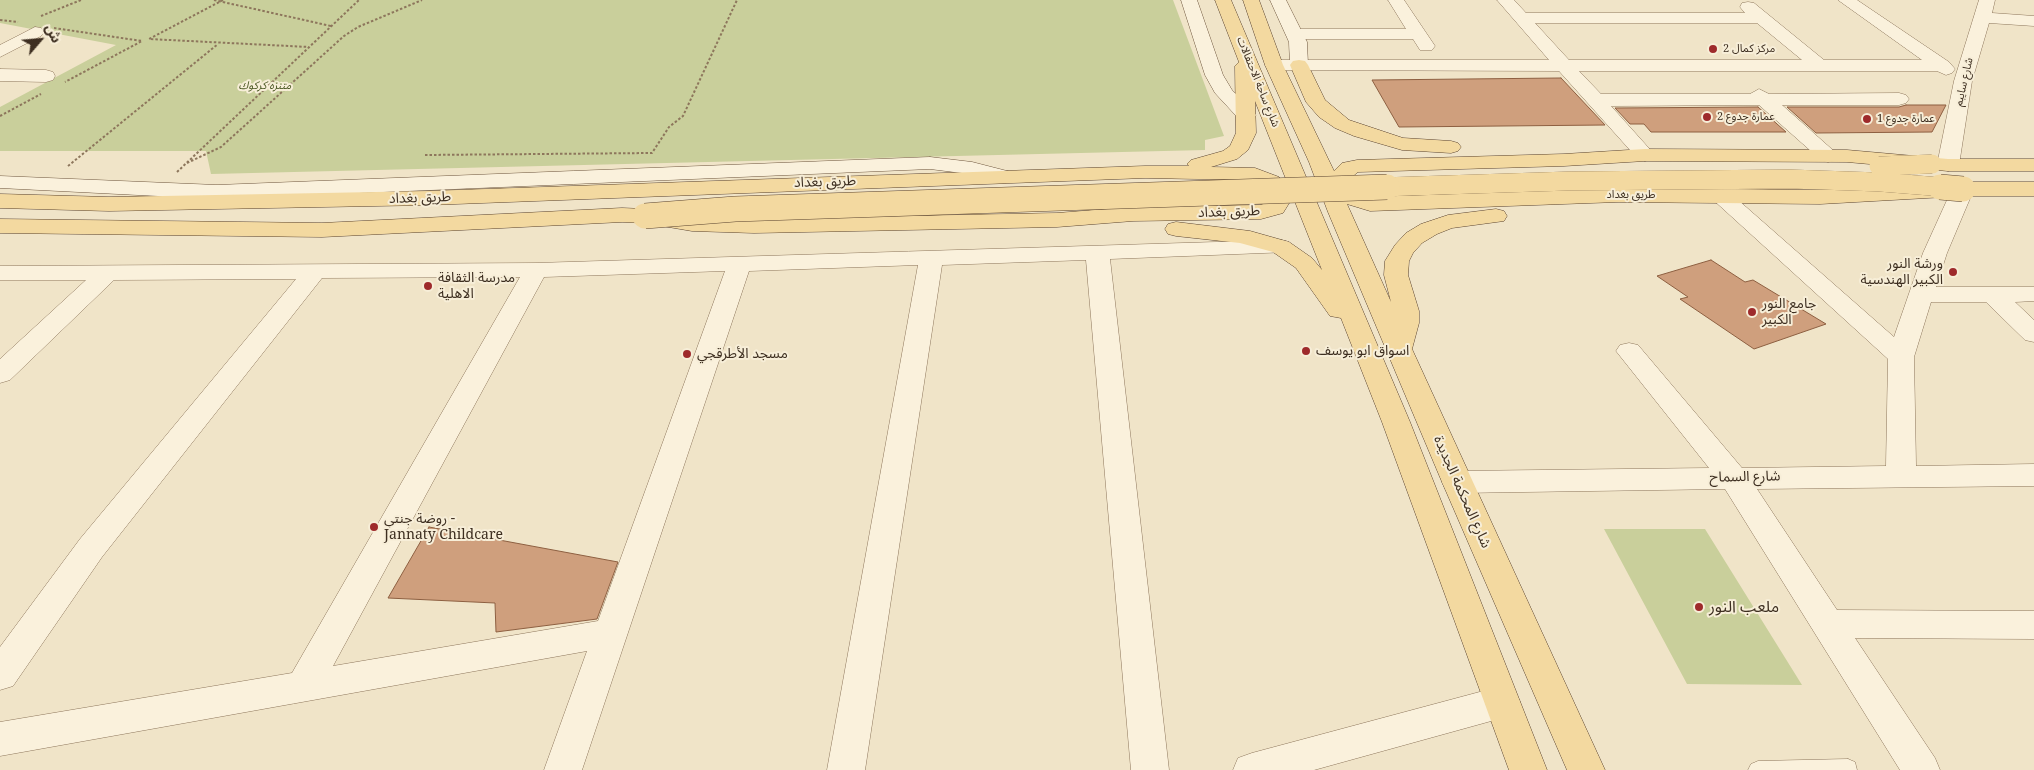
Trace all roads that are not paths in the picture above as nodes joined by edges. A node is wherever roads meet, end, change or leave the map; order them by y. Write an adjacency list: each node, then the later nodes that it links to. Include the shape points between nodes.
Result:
1 (1189, 0): 33 (street, via 1214,75)
2 (1223, 0): 18 (main road, شارع ساحة الاحتفالات)
3 (1251, 0): 20 (main road, شارع ساحة الاحتفالات)
4 (1278, 0): 16 (street)
5 (1396, 0): 17 (street)
6 (1505, 0): 11 (street)
7 (1586, 0): 12 (street)
8 (1739, 0): 13 (street)
9 (1846, 0): 26 (street)
10 (1984, 8): 14 (street); 28 (street, شارع سايبم)
11 (1522, 18): 12 (street); 23 (street)
12 (1605, 18): 13 (street)
13 (1761, 18): 25 (street)
14 (2033, 22)
15 (36, 25): 19 (street)
16 (1295, 34): 17 (street); 21 (street)
17 (1418, 34): 22 (street)
18 (1243, 44): 33 (main road); 47 (main road, شارع ساحة الاحتفالات, via 1290,164)
19 (0, 52)
20 (1274, 65): 21 (street); 47 (main road, شارع ساحة الاحتفالات, via 1320,162)
21 (1299, 65): 22 (street); 34 (main road, via 1309,92 1326,113 1342,124 1381,139 1427,146)
22 (1439, 66): 23 (street)
23 (1564, 66): 24 (street); 30 (street)
24 (1726, 66): 25 (street); 31 (street)
25 (1820, 66): 26 (street)
26 (1943, 66): 28 (street)
27 (0, 75): 29 (street)
28 (1963, 81): 36 (street, شارع سايبم)
29 (49, 85)
30 (1595, 100): 31 (street); 34 (street)
31 (1764, 100): 32 (street); 35 (street)
32 (1899, 100)
33 (1246, 116): 38 (main road, via 1242,143 1230,155)
34 (1645, 155): 35 (main road, طريق بغداد); 45 (main road, طريق بغداد, via 1357,166 1342,175 1349,198 1370,204 1618,195)
35 (1828, 156): 36 (main road, طريق بغداد, via 1888,158)
36 (1940, 165): 37 (main road, طريق بغداد); 44 (main road, bridge, via 1479,174 665,199)
37 (2034, 165)
38 (1145, 172): 39 (main road, طريق بغداد); 49 (main road, طريق بغداد, via 1255,174 1271,182 1280,200 1275,208 1261,212 1132,214)
39 (1003, 177): 43 (street, via 972,168 930,163); 44 (main road, طريق بغداد)
40 (0, 182): 43 (street, via 227,192)
41 (1963, 188): 42 (main road, طريق بغداد); 45 (main road, طريق بغداد, via 1820,197); 48 (main road, bridge, via 1790,179 1578,181 794,207); 61 (street)
42 (2034, 189)
43 (467, 190): 44 (main road, طريق بغداد); 46 (main road, طريق بغداد, via 109,204)
44 (580, 192)
45 (1722, 197): 64 (main road, via 1645,207 1471,218 1429,229 1414,238 1397,261 1396,276 1406,310); 66 (street)
46 (0, 201)
47 (1325, 214): 63 (main road); 64 (main road, شارع المحكمة الجديدة)
48 (645, 216): 49 (main road, طريق بغداد, via 692,224 754,226); 50 (main road, طريق بغداد, via 322,230)
49 (1057, 220): 51 (main road, via 1223,233)
50 (0, 226)
51 (1281, 247): 52 (street); 63 (main road, via 1304,263)
52 (1097, 252): 53 (street); 82 (street)
53 (931, 259): 54 (street); 81 (street)
54 (739, 265): 55 (street); 74 (street)
55 (536, 270): 56 (street); 76 (street)
56 (314, 272): 58 (street); 75 (street, via 91,548)
57 (0, 273): 58 (street)
58 (106, 274): 67 (street)
59 (1992, 294): 60 (street); 61 (street); 62 (street)
60 (2034, 294)
61 (1920, 295): 66 (street)
62 (2034, 334)
63 (1366, 349): 77 (main road)
64 (1399, 349): 71 (main road, شارع المحكمة الجديدة)
65 (1629, 351): 70 (street)
66 (1901, 357): 69 (street)
67 (0, 374)
68 (2034, 475): 69 (street, شارع السماح)
69 (1901, 476): 70 (street, شارع السماح)
70 (1733, 477): 71 (street, شارع السماح); 72 (street)
71 (1457, 482): 85 (main road, شارع المحكمة الجديدة)
72 (1827, 624): 73 (street); 87 (street)
73 (2034, 625)
74 (610, 632): 76 (street); 80 (street)
75 (0, 674)
76 (304, 685): 78 (street)
77 (1502, 702): 83 (street); 84 (main road)
78 (0, 739)
79 (1848, 768): 86 (lane)
80 (563, 770)
81 (846, 770)
82 (1150, 770)
83 (1252, 770)
84 (1528, 770)
85 (1586, 770)
86 (1758, 770)
87 (1921, 770)

